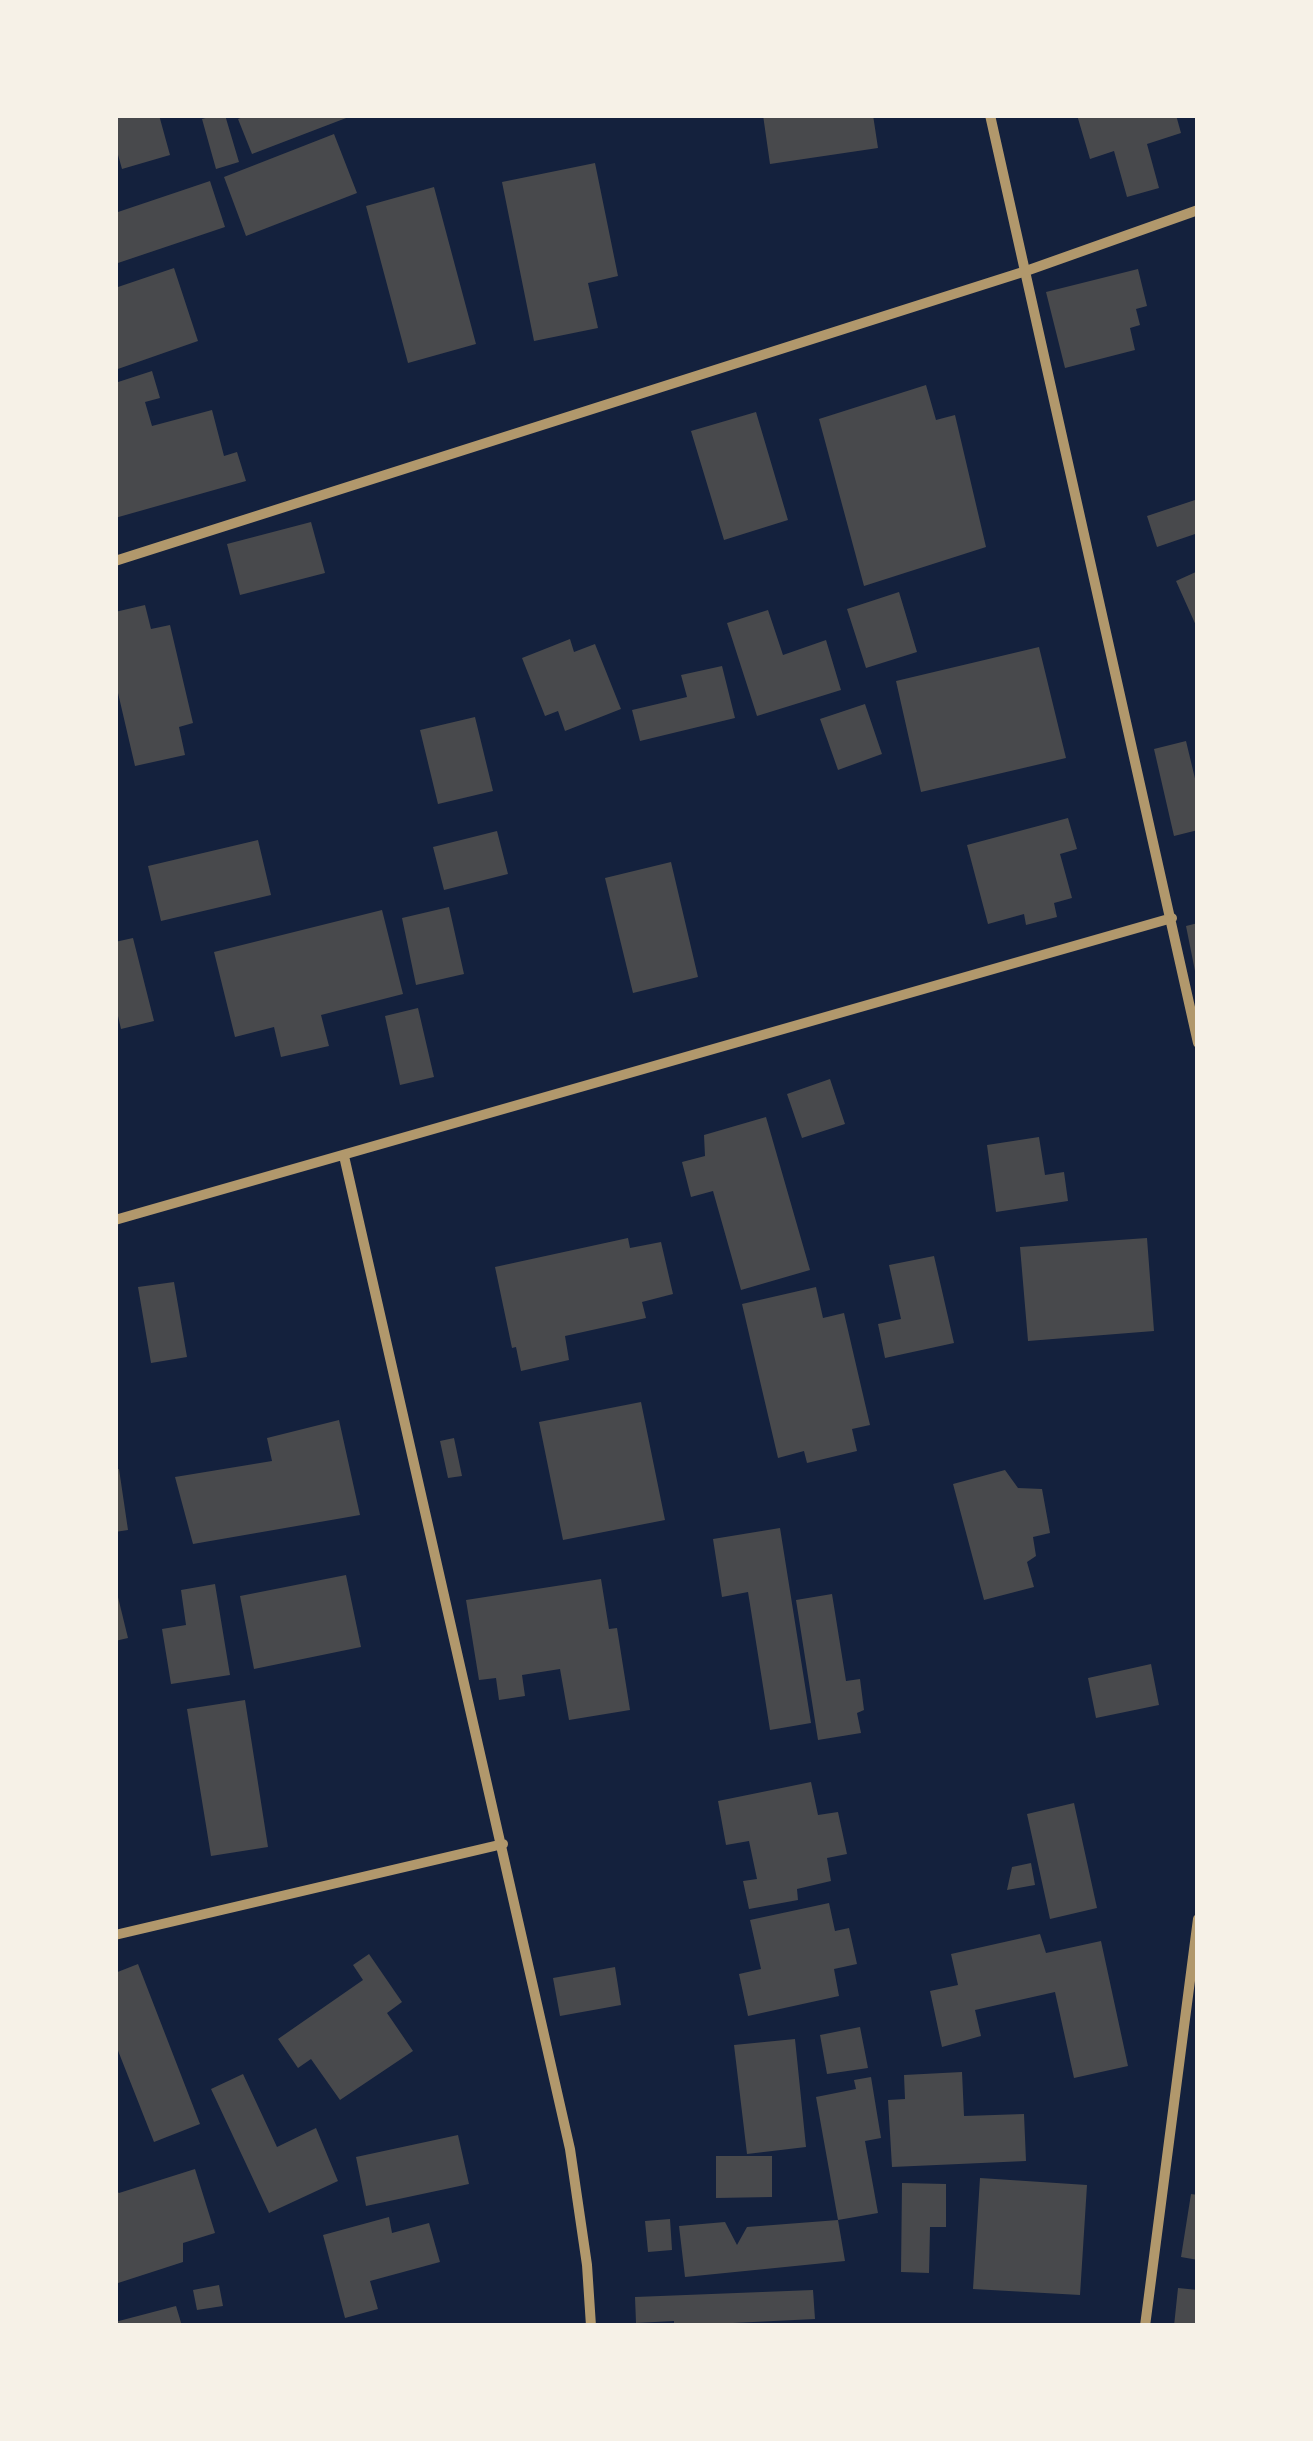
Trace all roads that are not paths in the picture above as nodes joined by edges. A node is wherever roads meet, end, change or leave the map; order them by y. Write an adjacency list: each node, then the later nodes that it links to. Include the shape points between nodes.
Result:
1 (990, 115): 3 (street)
2 (1198, 210): 3 (street)
3 (1026, 271): 4 (street); 5 (street)
4 (115, 561)
5 (1172, 918): 6 (street); 7 (street)
6 (1198, 1043)
7 (344, 1156): 8 (street); 9 (street)
8 (115, 1220)
9 (503, 1844): 11 (street); 12 (street, via 570,2149)
10 (1198, 1920): 13 (street)
11 (115, 1935)
12 (591, 2326)
13 (1145, 2326)

